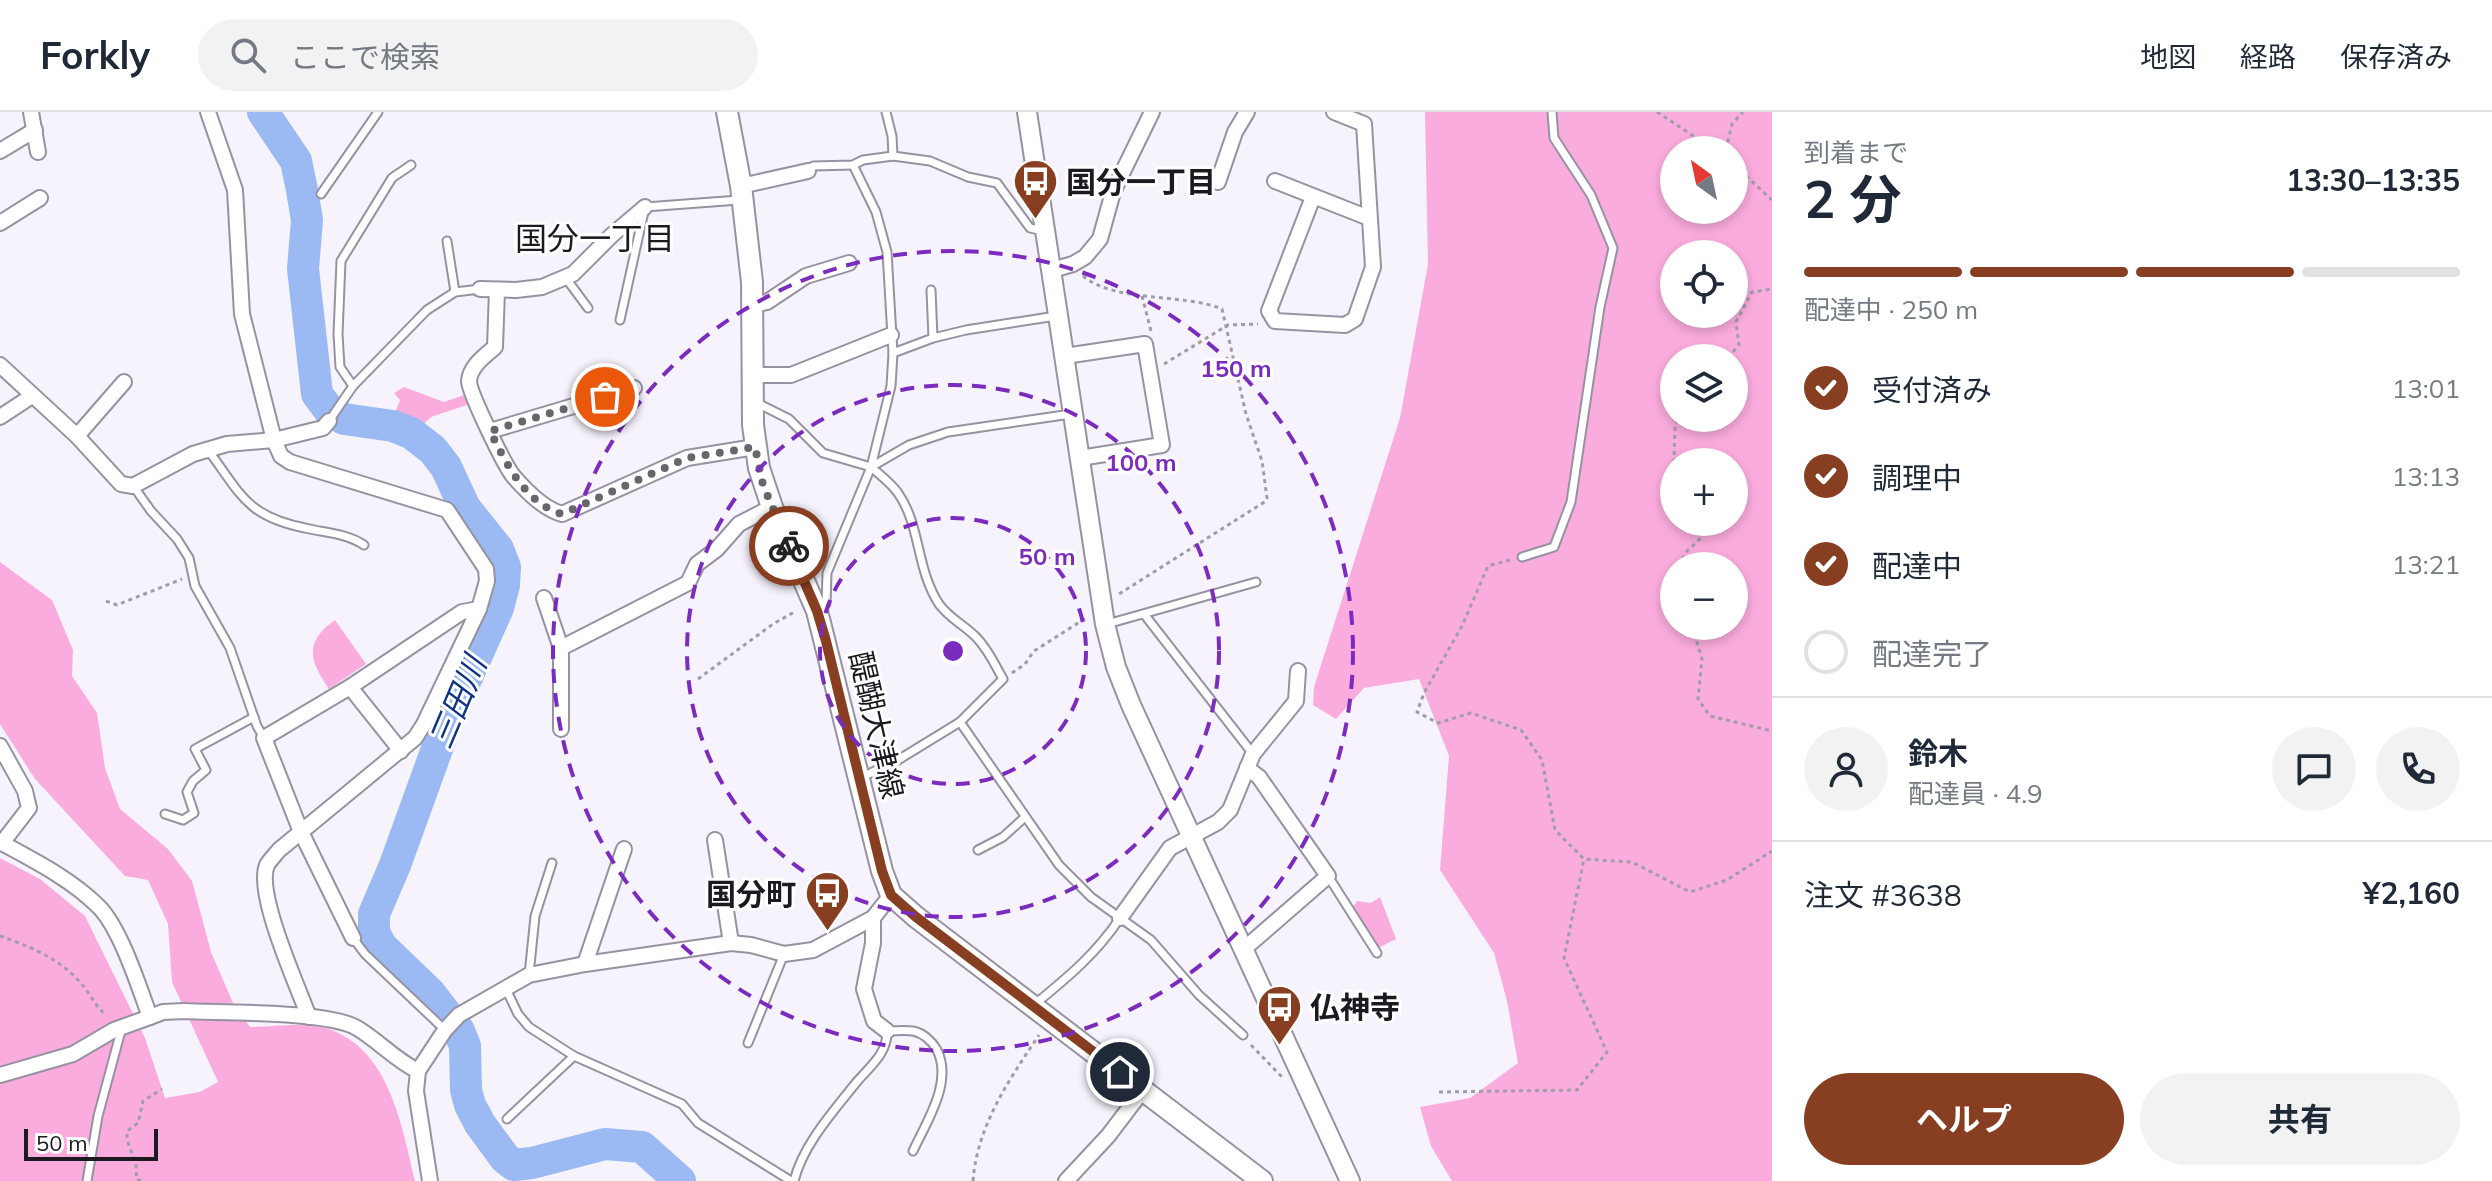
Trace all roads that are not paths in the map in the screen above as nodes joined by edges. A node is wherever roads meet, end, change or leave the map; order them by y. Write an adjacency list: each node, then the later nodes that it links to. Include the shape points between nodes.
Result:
1 (208, 112): 56 (street, via 235,190 242,314)
2 (378, 112): 21 (lane)
3 (727, 112): 20 (main road, 醍醐大津線)
4 (886, 112): 14 (lane)
5 (1027, 112): 27 (street)
6 (1152, 112): 30 (street, via 1113,192 1100,239 1085,257)
7 (1247, 112): 19 (street)
8 (1334, 112): 11 (street)
9 (1552, 112): 64 (lane, via 1554,138 1591,195 1613,248 1571,502 1554,547)
10 (35, 118): 12 (street); 13 (street)
11 (1365, 118): 25 (street)
12 (0, 151)
13 (38, 152)
14 (893, 156): 16 (lane); 27 (lane, via 930,161 997,183 1030,228)
15 (411, 165): 47 (lane, via 392,178 341,261 340,367)
16 (853, 165): 17 (lane, via 830,163); 40 (lane, via 876,212 887,252)
17 (808, 171): 20 (street)
18 (1275, 181): 22 (street)
19 (1218, 182)
20 (742, 193): 24 (lane); 36 (main road, 醍醐大津線)
21 (321, 194)
22 (1313, 197): 25 (street); 25 (street, via 1269,311 1275,321 1345,325 1355,319 1373,267)
23 (40, 198): 26 (street)
24 (645, 207): 31 (street); 39 (lane)
25 (1369, 218)
26 (0, 223)
27 (1045, 232): 30 (street)
28 (447, 241): 35 (lane)
29 (849, 263): 36 (street, via 806,276 767,302)
30 (1052, 270): 38 (street)
31 (565, 277): 33 (street, via 542,287); 37 (lane)
32 (480, 289): 33 (street); 35 (lane)
33 (497, 290): 54 (street, via 495,347 474,366 469,382)
34 (931, 290): 41 (lane)
35 (455, 292): 47 (lane, via 427,310)
36 (752, 305): 45 (main road, 醍醐大津線)
37 (588, 308)
38 (1058, 316): 41 (lane); 43 (street)
39 (620, 320)
40 (891, 335): 42 (lane); 45 (street, via 791,375)
41 (933, 338): 42 (lane)
42 (893, 353): 60 (lane, via 891,386)
43 (1065, 356): 51 (street); 59 (street, via 1145,344 1162,445)
44 (0, 365): 49 (street)
45 (753, 375): 50 (main road, 醍醐大津線)
46 (124, 382): 55 (street)
47 (353, 386): 52 (lane)
48 (634, 388): 54 (street)
49 (32, 396): 53 (street); 55 (street)
50 (753, 401): 57 (main road, 醍醐大津線); 60 (lane, via 789,419 823,453)
51 (1073, 414): 59 (street); 60 (lane, via 948,432 909,445)
52 (333, 415): 56 (street, via 323,428)
53 (0, 417)
54 (490, 431): 57 (street, via 512,475 549,510 562,514 687,458)
55 (77, 436): 61 (street, via 121,484)
56 (274, 440): 58 (street); 68 (street, via 290,462 447,510 486,569)
57 (755, 447): 62 (main road, 醍醐大津線)
58 (208, 450): 61 (street); 63 (lane, via 249,506 267,518 351,536)
59 (1080, 458): 69 (street)
60 (871, 467): 67 (lane, via 834,550 826,604); 75 (lane, via 898,493 939,603 989,653 1003,679)
61 (133, 486): 74 (lane, via 189,558 195,586 230,648)
62 (772, 507): 67 (main road, 醍醐大津線); 71 (street, via 739,524 697,564 688,583)
63 (364, 545)
64 (1522, 557)
65 (1256, 582): 70 (lane)
66 (544, 598): 71 (street)
67 (815, 606): 81 (main road, 醍醐大津線)
68 (479, 609): 73 (street, via 462,612); 79 (street, via 424,724)
69 (1103, 613): 70 (lane); 85 (street, via 1131,705)
70 (1144, 614): 80 (lane)
71 (561, 648): 76 (street)
72 (1298, 671): 80 (street, via 1296,701)
73 (350, 687): 77 (street); 79 (street)
74 (254, 717): 77 (lane); 82 (lane, via 195,749 206,770 187,792 194,813 183,820)
75 (960, 722): 81 (lane); 83 (lane)
76 (561, 729)
77 (264, 738): 84 (street)
78 (0, 746): 87 (street, via 29,808)
79 (401, 751): 84 (street)
80 (1250, 761): 85 (street, via 1230,810); 91 (street)
81 (858, 779): 92 (main road, 醍醐大津線)
82 (165, 814)
83 (1025, 817): 89 (lane); 94 (lane, via 1059,865)
84 (301, 832): 95 (street); 105 (street, via 267,866 264,885)
85 (1193, 836): 94 (street, via 1170,848); 97 (street)
86 (715, 840): 96 (street)
87 (1, 843): 104 (street, via 100,907 125,950)
88 (624, 849): 100 (street)
89 (978, 850)
90 (552, 863): 101 (lane, via 535,916)
91 (1328, 876): 97 (street); 98 (lane)
92 (891, 895): 93 (street); 103 (main road)
93 (873, 918): 99 (street, via 813,950); 108 (street, via 864,989 874,1021)
94 (1120, 918): 103 (lane, via 1080,968); 109 (lane, via 1151,940)
95 (353, 938): 107 (lane)
96 (731, 943): 99 (street); 100 (street)
97 (1244, 949): 122 (street)
98 (1377, 953)
99 (784, 954): 110 (lane)
100 (585, 964): 101 (street)
101 (529, 975): 102 (street)
102 (505, 987): 107 (street); 111 (lane, via 529,1027)
103 (1033, 1005): 114 (main road)
104 (150, 1017): 105 (street, via 184,1011); 106 (street)
105 (309, 1017): 112 (street, via 356,1027)
106 (122, 1027): 113 (street, via 73,1054); 117 (lane)
107 (446, 1028): 112 (street)
108 (887, 1031): 116 (lane, via 923,1035 933,1043 944,1069); 119 (lane, via 877,1061 808,1147)
109 (1243, 1035)
110 (748, 1043)
111 (574, 1056): 115 (lane); 119 (lane, via 682,1104 698,1123)
112 (418, 1071): 118 (street, via 416,1091)
113 (0, 1075)
114 (1143, 1090): 120 (street); 121 (main road)
115 (507, 1119)
116 (913, 1151)
117 (87, 1181)
118 (430, 1181)
119 (793, 1181)
120 (1066, 1181)
121 (1262, 1181)
122 (1350, 1181)

